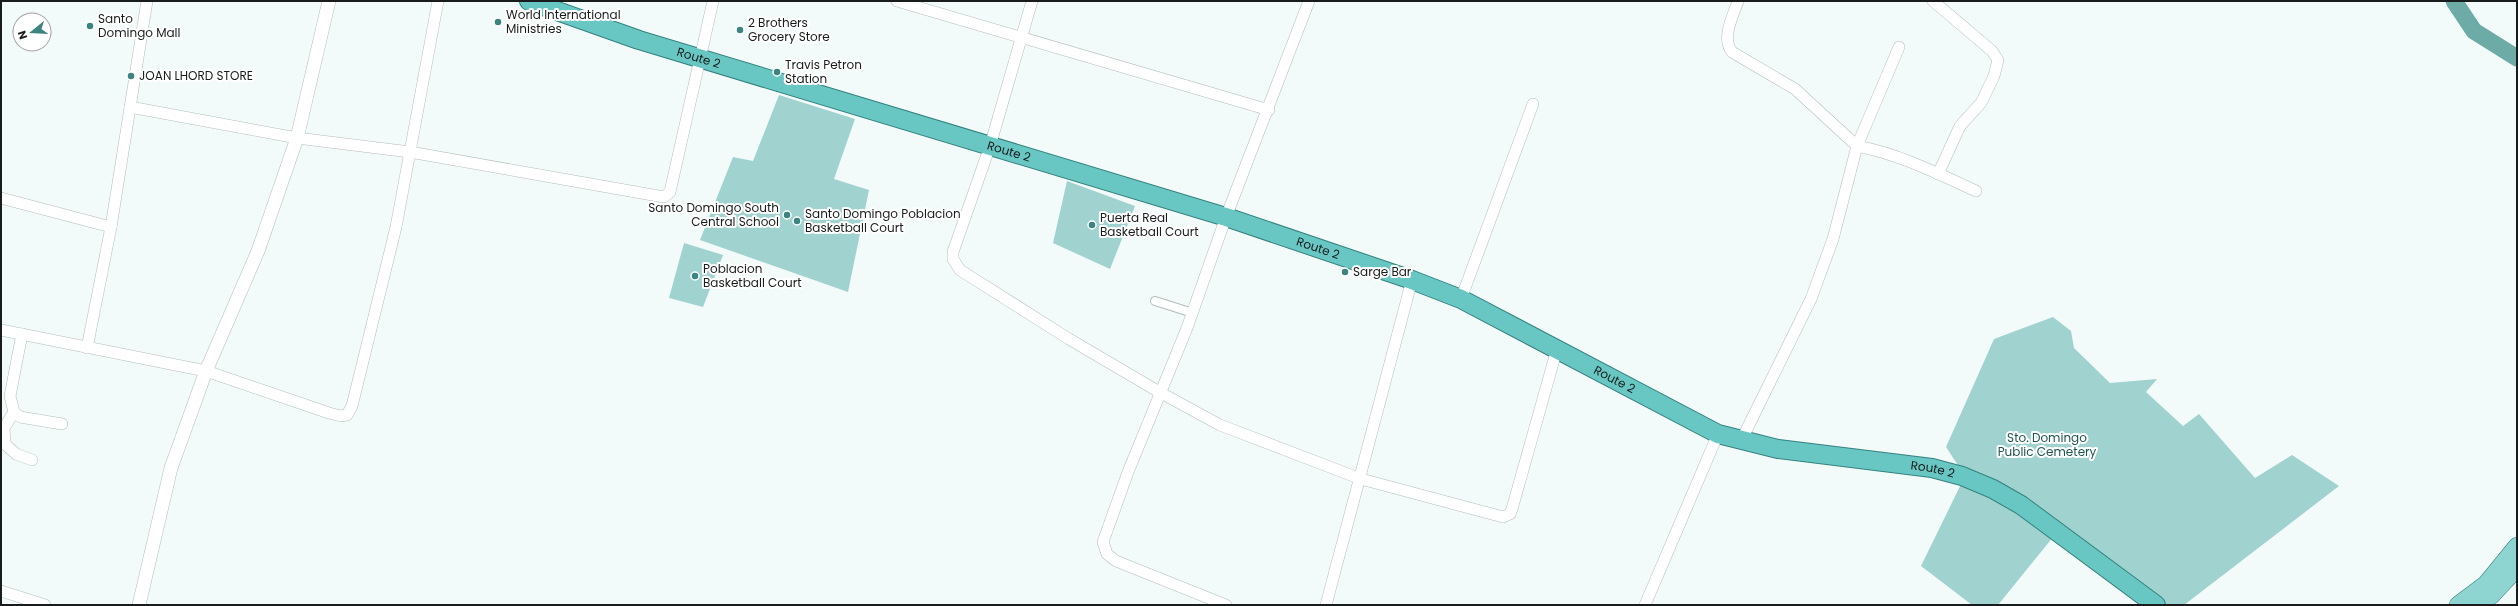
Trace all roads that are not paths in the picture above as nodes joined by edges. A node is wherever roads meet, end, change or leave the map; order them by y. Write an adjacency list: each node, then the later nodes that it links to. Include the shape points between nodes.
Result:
1 (147, 1): 15 (street)
2 (329, 1): 17 (street)
3 (438, 1): 20 (street)
4 (529, 1): 13 (highway, Route 2)
5 (713, 1): 13 (street)
6 (897, 1): 11 (street)
7 (1032, 1): 11 (street)
8 (1309, 1): 16 (street)
9 (1738, 1): 19 (street, via 1727,36 1728,47 1732,52 1795,89)
10 (1933, 1): 21 (street, via 1992,51 1998,60 1994,76 1981,103 1960,126)
11 (1022, 36): 16 (street); 18 (street)
12 (1899, 47): 19 (street)
13 (698, 58): 18 (highway, Route 2); 20 (street, via 670,192 664,197)
14 (1533, 104): 27 (street)
15 (130, 107): 17 (street); 25 (street)
16 (1269, 110): 24 (street)
17 (297, 138): 20 (street); 34 (street, via 258,251)
18 (990, 146): 24 (highway, Route 2); 35 (street, via 953,252 956,266 1034,317)
19 (1857, 146): 21 (street, via 1881,151); 40 (street, via 1833,239 1811,298)
20 (410, 152): 34 (street, via 396,227 349,412 341,416 329,413)
21 (1938, 174): 22 (street)
22 (1976, 191)
23 (1, 198): 25 (street)
24 (1226, 217): 26 (highway, Route 2); 29 (street)
25 (111, 227): 32 (street)
26 (1412, 280): 27 (highway, Route 2); 42 (street)
27 (1460, 299): 33 (highway, Route 2)
28 (1155, 301): 29 (street)
29 (1193, 313): 35 (street)
30 (1, 330): 31 (street)
31 (22, 334): 32 (street); 36 (street)
32 (87, 348): 34 (street)
33 (1557, 349): 39 (highway, Route 2); 42 (street, via 1510,514 1503,516)
34 (206, 371): 47 (street, via 171,468)
35 (1161, 393): 42 (street, via 1220,424); 48 (street, via 1128,472 1103,548 1110,558 1116,561)
36 (6, 397): 37 (street)
37 (14, 412): 38 (street, via 27,419); 41 (street, via 4,428 6,444 16,454)
38 (62, 424)
39 (1718, 434): 40 (highway, Route 2); 50 (street)
40 (1741, 441): 51 (highway, Route 2, via 1778,449 1932,468 1962,476 2021,505)
41 (32, 460)
42 (1361, 479): 49 (street)
43 (2517, 546): 52 (main road, via 2486,584)
44 (2517, 568): 53 (main road, via 2492,595)
45 (1, 590): 46 (street)
46 (45, 605)
47 (139, 605)
48 (1226, 605)
49 (1326, 605)
50 (1645, 605)
51 (2156, 605)
52 (2458, 605)
53 (2478, 605)

